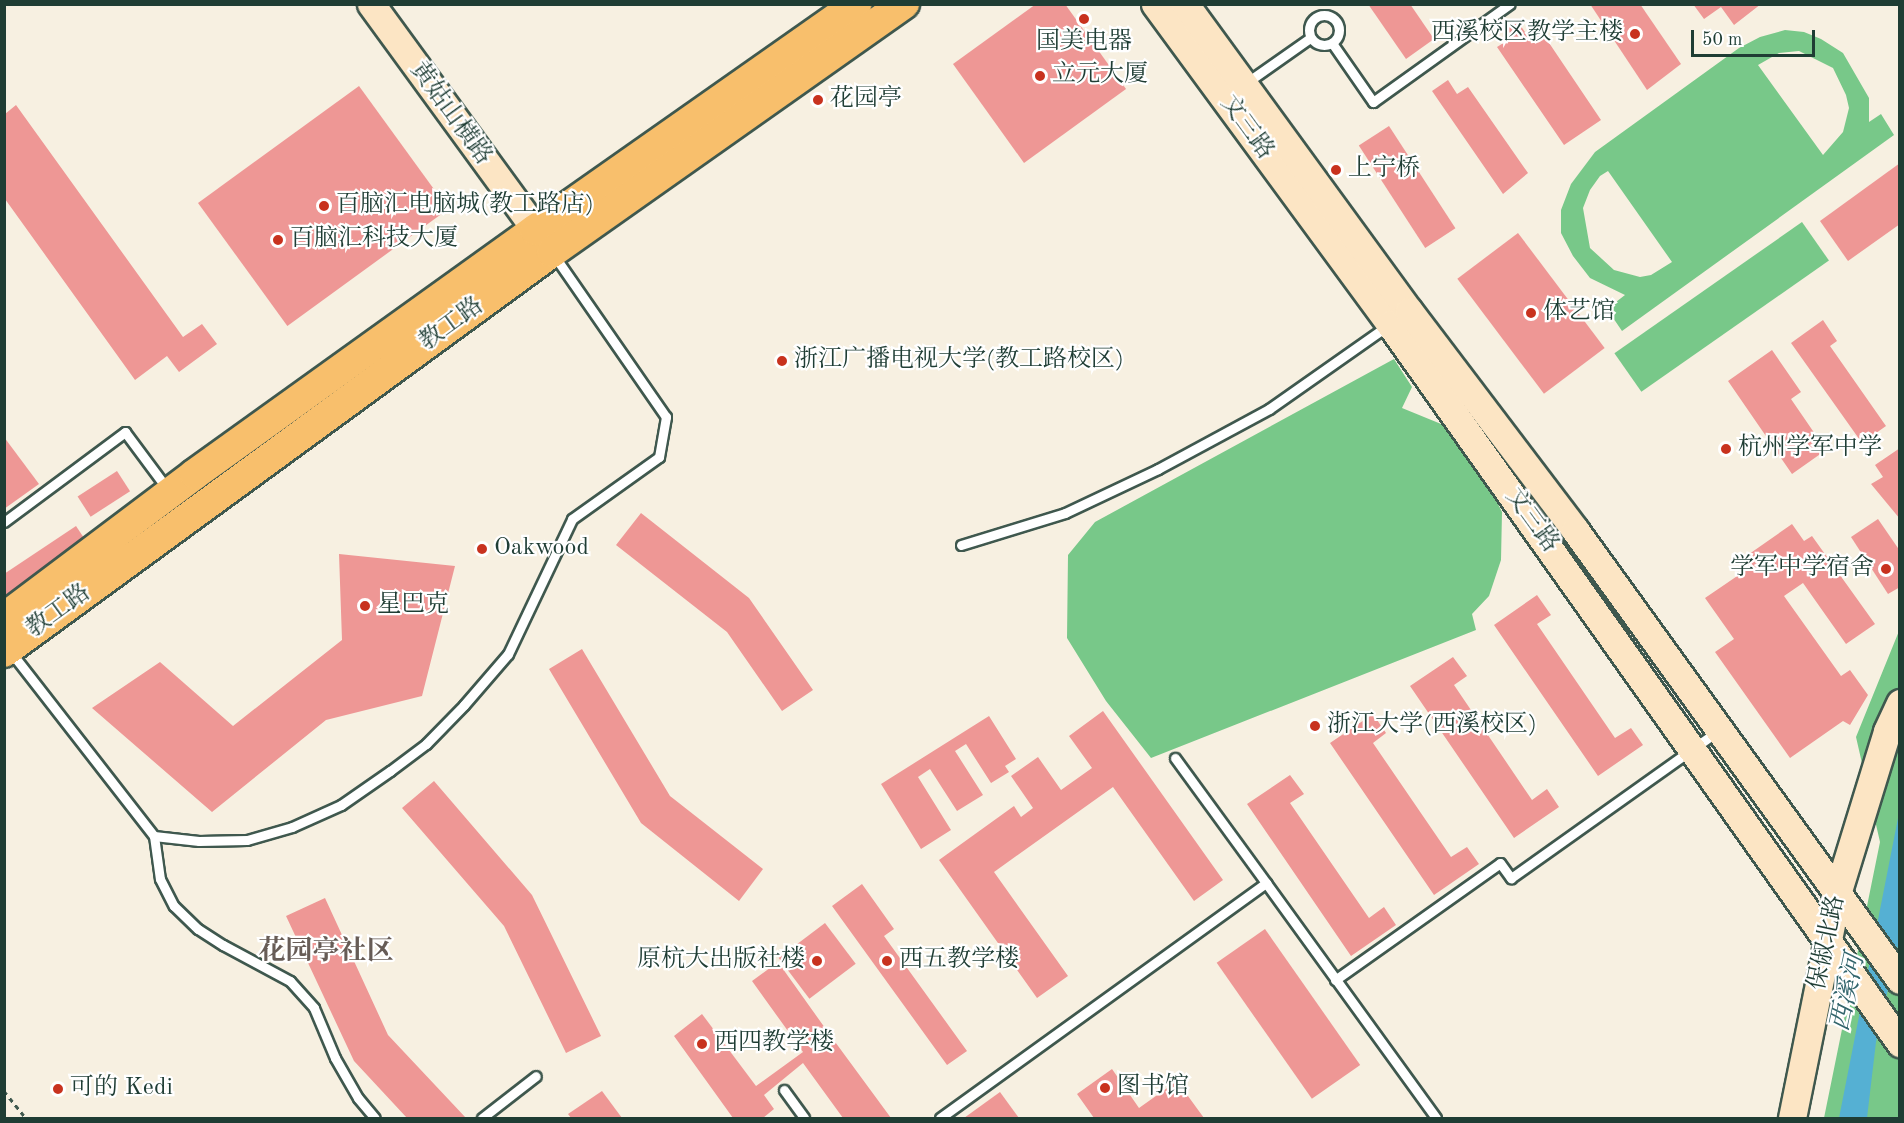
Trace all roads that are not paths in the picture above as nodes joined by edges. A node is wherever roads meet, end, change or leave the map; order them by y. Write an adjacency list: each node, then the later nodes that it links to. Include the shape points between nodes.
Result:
1 (370, 4): 12 (main road, 黄姑山横路)
2 (857, 4): 12 (main road, 教工路)
3 (904, 4): 12 (main road, 教工路)
4 (1155, 4): 13 (main road, 文三路)
5 (1185, 4): 11 (main road, 文三路)
6 (1318, 4): 8 (lane)
7 (1510, 4): 10 (lane, via 1373,102)
8 (1323, 14): 9 (lane, via 1310,22); 10 (lane, via 1333,17 1339,25)
9 (1311, 38): 10 (lane, via 1318,44); 11 (lane)
10 (1332, 43)
11 (1242, 86): 13 (main road, 文三路)
12 (543, 241): 14 (main road, 教工路); 18 (main road, 教工路); 23 (lane, via 666,417 659,457 572,519 508,654 426,744 341,805 292,827 247,840 199,841)
13 (1399, 317): 16 (lane, via 1269,409 1158,469 1065,513); 20 (main road, 文三路, via 1575,530); 21 (main road, 文三路)
14 (170, 493): 15 (lane, via 124,432); 17 (main road, 教工路)
15 (4, 522)
16 (961, 545)
17 (4, 618)
18 (6, 651): 23 (lane)
19 (1899, 704): 25 (main road, 保俶北路, via 1887,731)
20 (1719, 730): 21 (lane); 25 (main road, 文三路)
21 (1692, 748): 26 (main road, 文三路); 27 (lane, via 1511,878 1500,863)
22 (1175, 758): 24 (lane)
23 (154, 836): 32 (lane, via 160,879 174,906 214,940 290,981 314,1008 335,1058)
24 (1266, 883): 27 (lane); 35 (lane)
25 (1837, 894): 26 (main road, 保俶北路); 28 (main road, 文三路)
26 (1828, 940): 29 (main road, 文三路); 37 (main road, 保俶北路)
27 (1335, 980): 36 (lane)
28 (1899, 980)
29 (1899, 1043)
30 (536, 1076): 33 (lane)
31 (784, 1090): 34 (lane)
32 (375, 1119)
33 (482, 1119)
34 (804, 1119)
35 (940, 1119)
36 (1436, 1119)
37 (1792, 1119)

